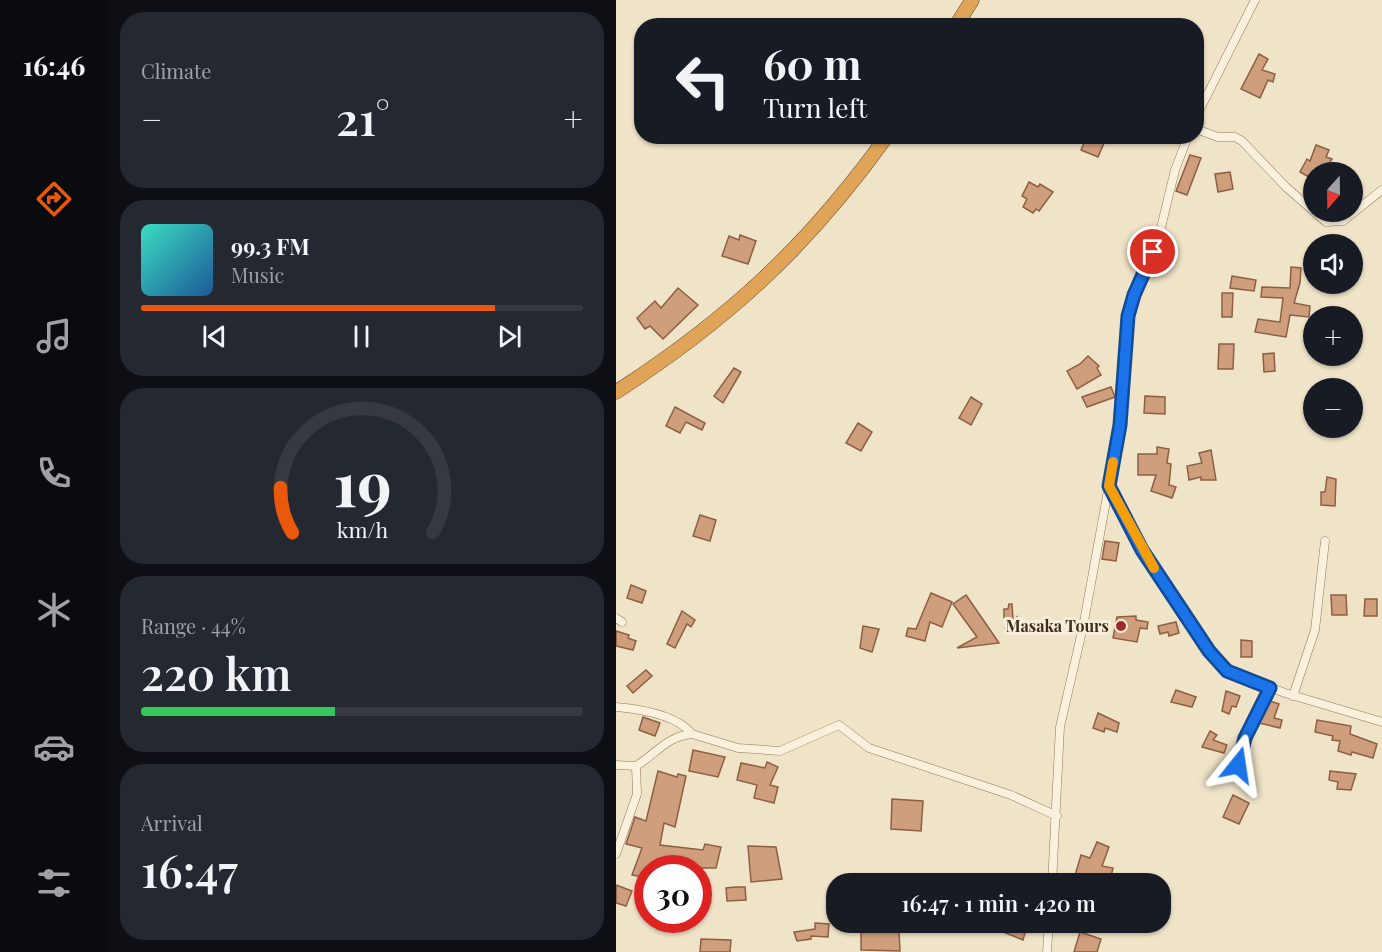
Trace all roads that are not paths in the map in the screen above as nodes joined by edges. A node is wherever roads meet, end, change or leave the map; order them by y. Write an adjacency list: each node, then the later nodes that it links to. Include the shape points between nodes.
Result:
1 (972, 0): 3 (highway)
2 (1255, 0): 4 (street)
3 (961, 18)
4 (1204, 101)
5 (1204, 132): 8 (street, via 1242,141 1326,222 1343,220)
6 (881, 144): 9 (highway, via 829,213 757,288 696,338)
7 (1185, 144): 10 (street, via 1158,240 1128,316 1120,425)
8 (1381, 190)
9 (616, 392)
10 (1109, 486): 12 (street, via 1142,550 1209,651 1227,671); 20 (street, via 1060,727)
11 (1325, 542): 13 (street, via 1315,630)
12 (1270, 688): 13 (street); 18 (street, via 1245,738)
13 (1293, 696): 15 (street)
14 (616, 707): 16 (street, via 677,723)
15 (1381, 722)
16 (691, 734): 19 (street, via 671,739); 20 (street, via 738,748 780,752 839,725 869,748 1011,795)
17 (616, 765): 19 (street)
18 (1238, 765)
19 (636, 766): 21 (street, via 637,794)
20 (1057, 816): 22 (street)
21 (616, 854)
22 (1053, 873)
23 (1048, 933): 24 (street)
24 (1047, 952)

